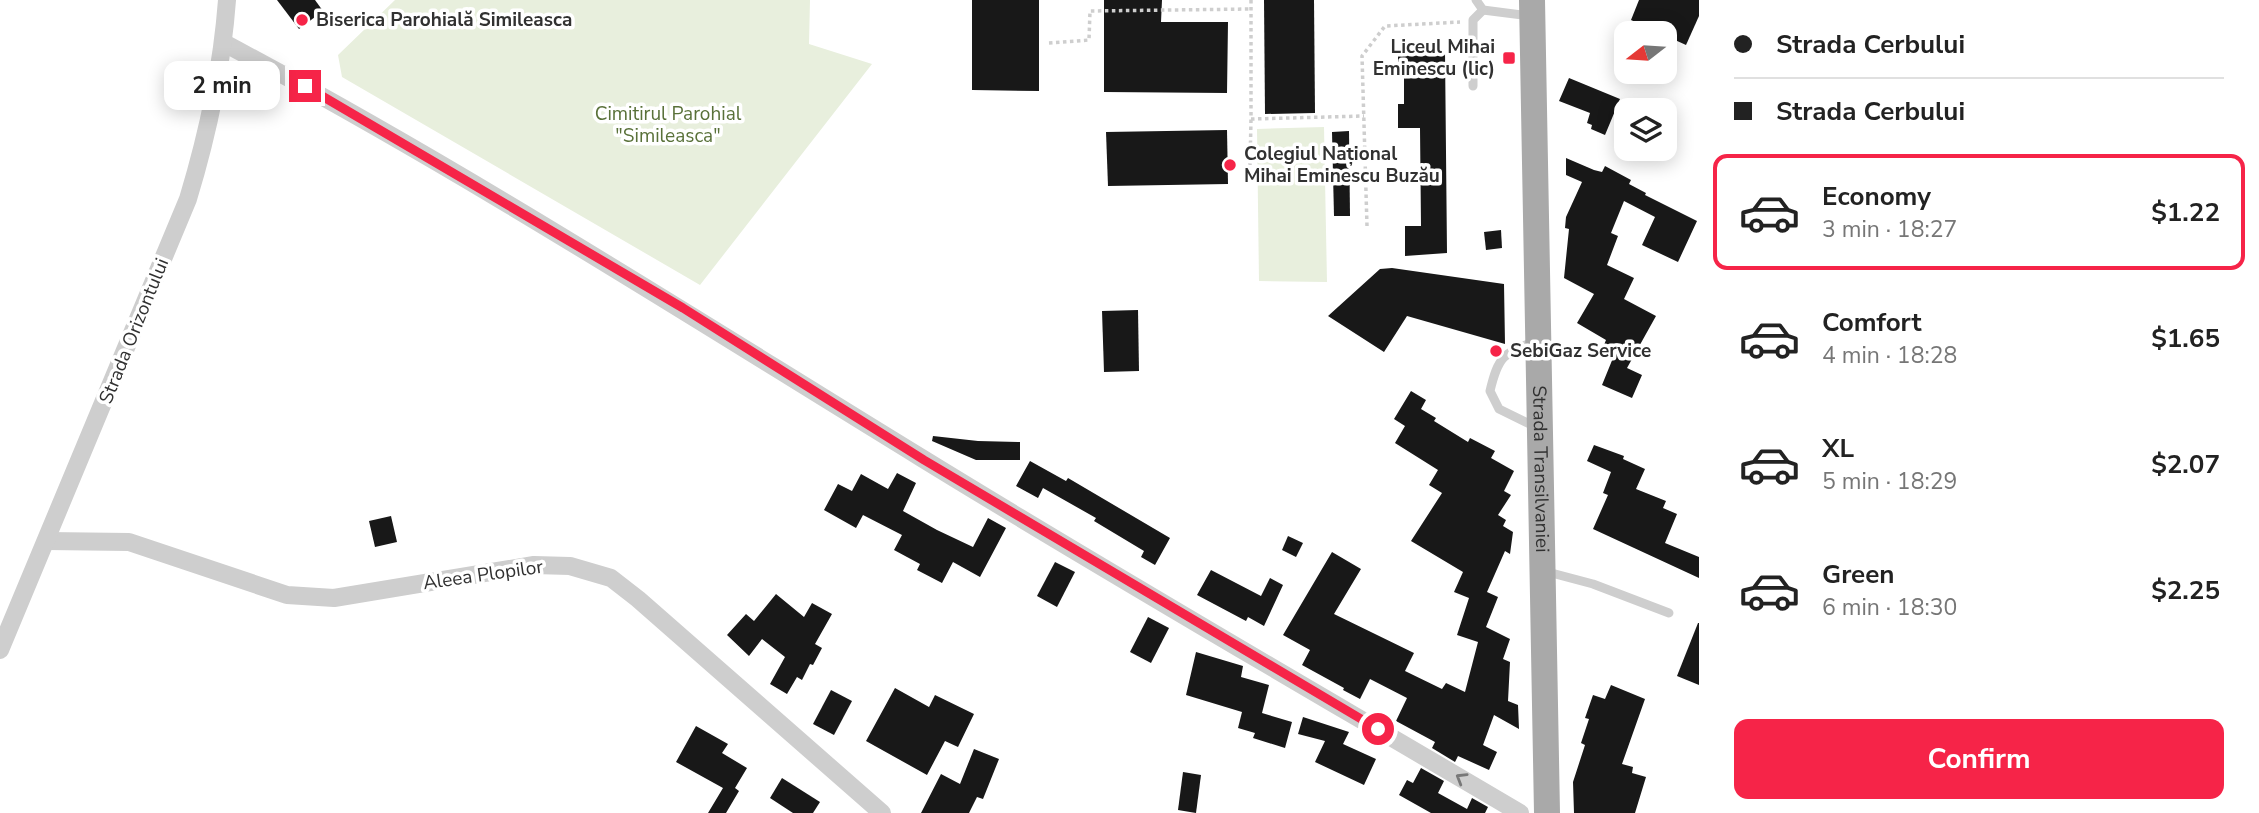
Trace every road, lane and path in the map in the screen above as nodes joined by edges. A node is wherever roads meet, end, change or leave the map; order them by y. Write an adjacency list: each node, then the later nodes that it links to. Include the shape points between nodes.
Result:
1 (227, 0): 8 (street, Strada Orizontului)
2 (1251, 0): 5 (path)
3 (1475, 0): 6 (lane); 7 (lane)
4 (1532, 8): 6 (lane); 15 (main road, Strada Transilvaniei)
5 (1251, 9): 9 (path, via 1090,11 1089,40); 12 (path)
6 (1483, 10): 7 (lane)
7 (1473, 20): 10 (lane); 11 (path, via 1385,26 1362,56)
8 (224, 43): 17 (street, Strada Orizontului, via 206,141 188,199); 22 (street, one-way to 8, via 924,460 661,295 326,97)
9 (1049, 43)
10 (1473, 86)
11 (1364, 116): 12 (path); 14 (path)
12 (1251, 119): 13 (path)
13 (1250, 164)
14 (1367, 226)
15 (1538, 341): 16 (main road, Strada Transilvaniei); 16 (lane, via 1509,351 1496,364 1489,391 1499,408)
16 (1540, 429): 18 (main road, Strada Transilvaniei)
17 (47, 541): 20 (street, Strada Orizontului); 21 (street, Aleea Plopilor, via 129,542 287,595 334,598 534,565 570,566 611,578)
18 (1543, 571): 19 (lane); 23 (main road, Strada Transilvaniei)
19 (1669, 613)
20 (0, 650)
21 (882, 813)
22 (1520, 813)
23 (1547, 813)

